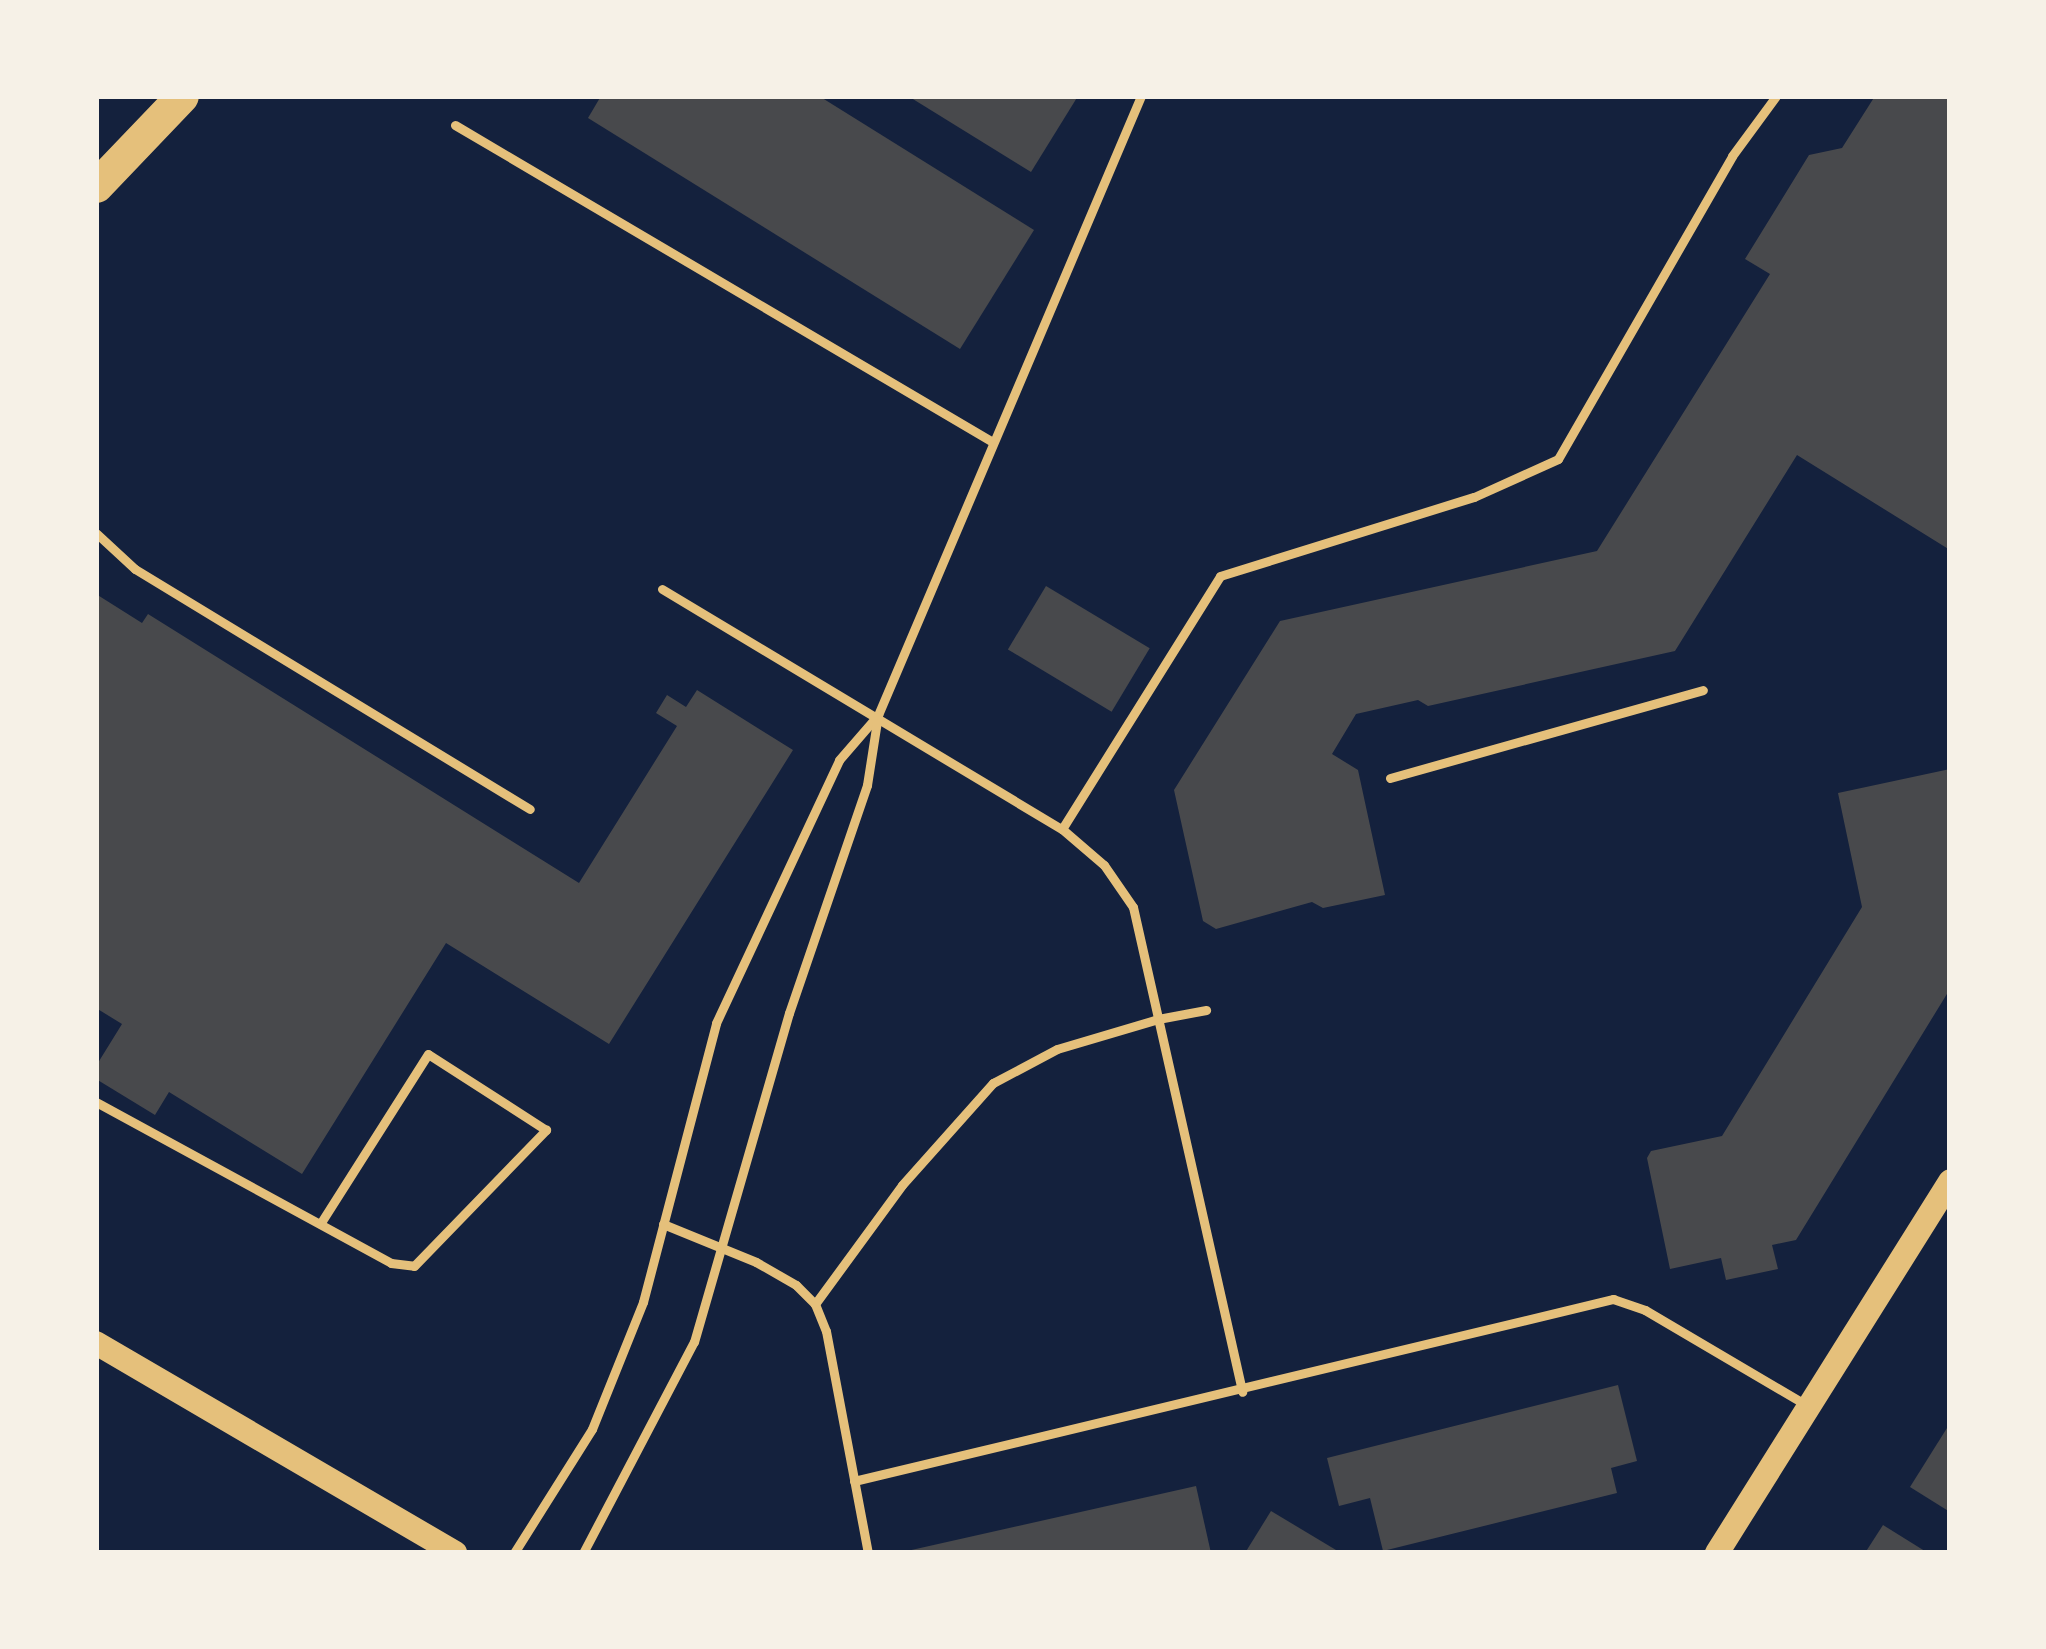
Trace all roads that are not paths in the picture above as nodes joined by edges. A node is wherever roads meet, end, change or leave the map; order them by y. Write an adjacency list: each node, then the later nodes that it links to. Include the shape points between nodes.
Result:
1 (182, 96): 5 (highway)
2 (1141, 96): 6 (lane)
3 (1776, 96): 13 (lane, via 1732,156 1558,459 1474,497 1220,576)
4 (455, 124): 6 (lane)
5 (96, 186)
6 (991, 441): 10 (lane)
7 (96, 533): 12 (lane, via 135,569)
8 (662, 589): 10 (lane)
9 (1703, 690): 11 (lane)
10 (878, 715): 13 (lane); 19 (lane, via 839,760 716,1023); 20 (lane, via 868,784 789,1013)
11 (1390, 778)
12 (530, 808)
13 (1063, 829): 15 (lane, via 1104,865 1133,907)
14 (1206, 1010): 15 (lane)
15 (1158, 1018): 21 (lane, via 1058,1049 992,1083 902,1185); 23 (lane)
16 (96, 1102): 18 (lane)
17 (1950, 1181): 24 (main road)
18 (320, 1224): 18 (lane, via 391,1263 414,1266 546,1130 428,1054)
19 (663, 1224): 20 (lane); 27 (lane, via 643,1302 592,1429)
20 (722, 1246): 21 (lane, via 796,1285); 28 (lane, via 694,1342)
21 (815, 1304): 25 (lane)
22 (96, 1343): 26 (main road)
23 (1242, 1392): 24 (lane, via 1613,1299); 25 (lane)
24 (1809, 1407): 30 (main road)
25 (854, 1480): 29 (lane)
26 (454, 1553)
27 (514, 1553)
28 (583, 1553)
29 (868, 1553)
30 (1717, 1553)

